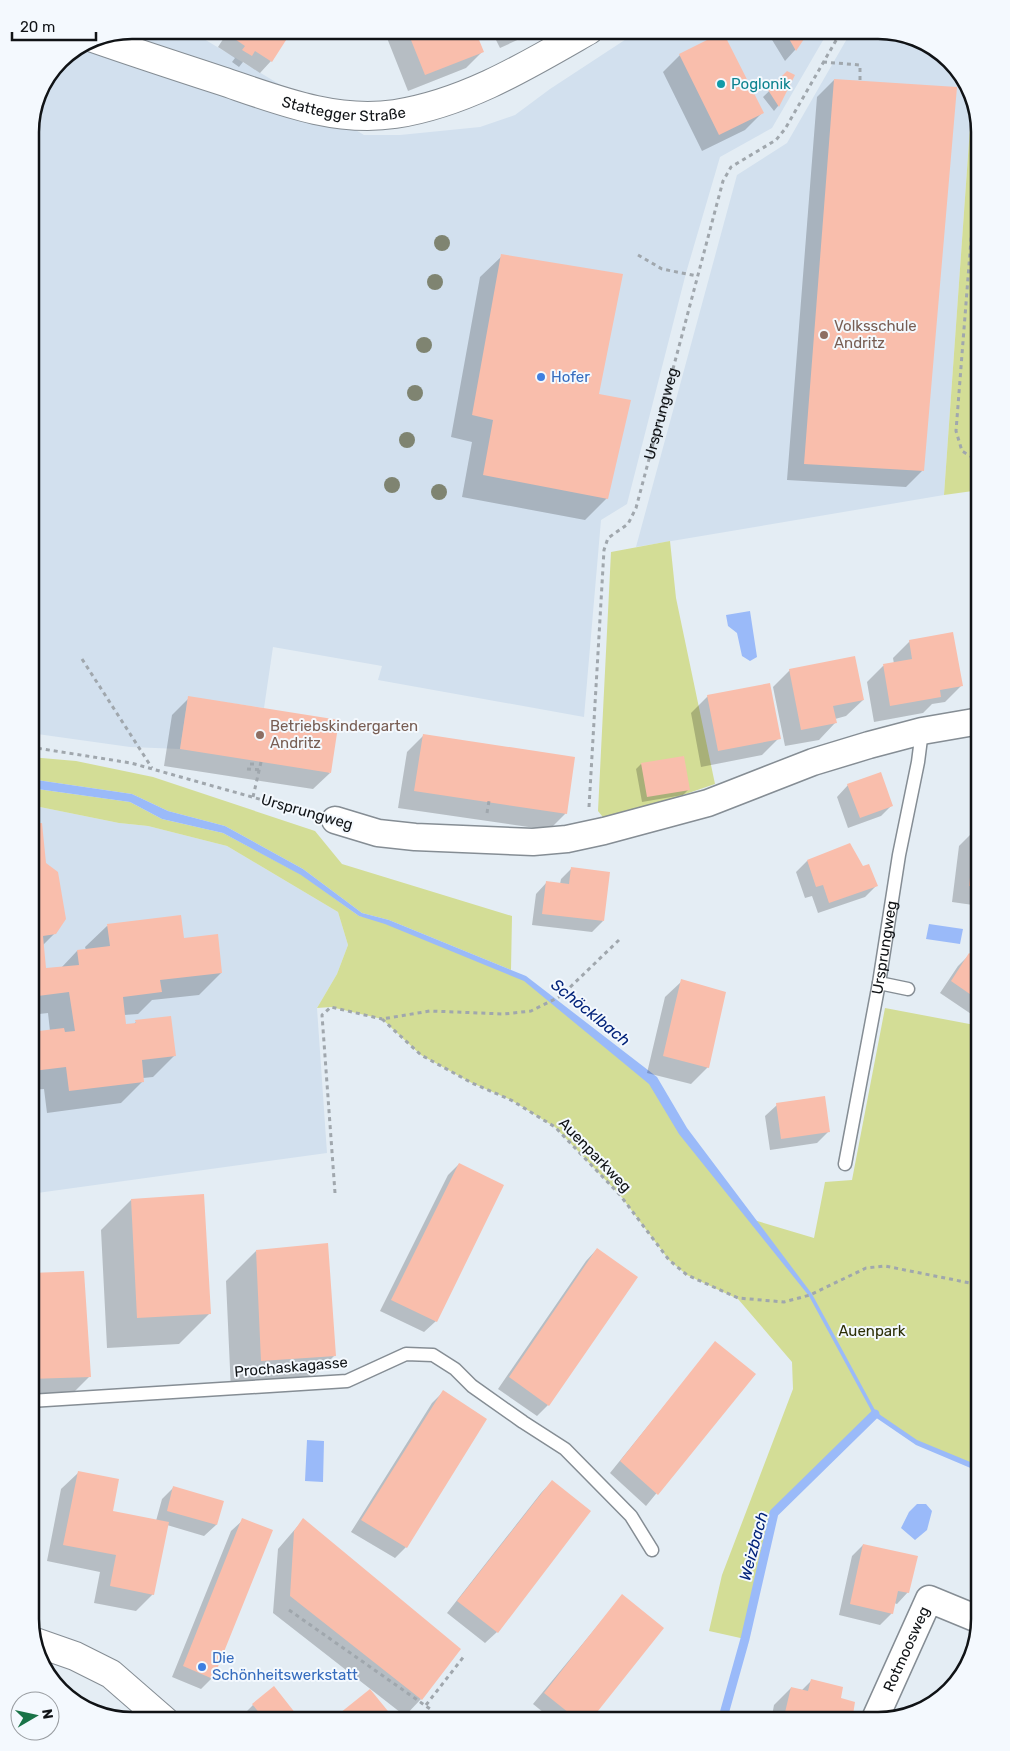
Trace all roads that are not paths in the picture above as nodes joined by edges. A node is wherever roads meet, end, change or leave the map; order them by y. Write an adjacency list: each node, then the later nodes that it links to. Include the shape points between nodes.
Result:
1 (573, 39): 2 (street, Stattegger Straße, via 498,82 453,98 395,114 346,115 306,109)
2 (107, 43)
3 (971, 723): 4 (street, Ursprungweg)
4 (922, 731): 5 (street, Ursprungweg, via 813,762 708,802 588,835 533,842 454,840 378,833); 6 (lane, Ursprungweg)
5 (335, 820)
6 (879, 983): 7 (lane); 8 (lane, Ursprungweg)
7 (908, 989)
8 (845, 1164)
9 (39, 1400): 10 (lane, Prochaskagasse, via 347,1381 406,1354 433,1355 455,1369 472,1386 565,1449 631,1516)
10 (652, 1550)
11 (971, 1616): 14 (street, Rotmoosweg, via 929,1599)
12 (43, 1645): 13 (street, via 111,1674)
13 (155, 1712)
14 (878, 1712)

